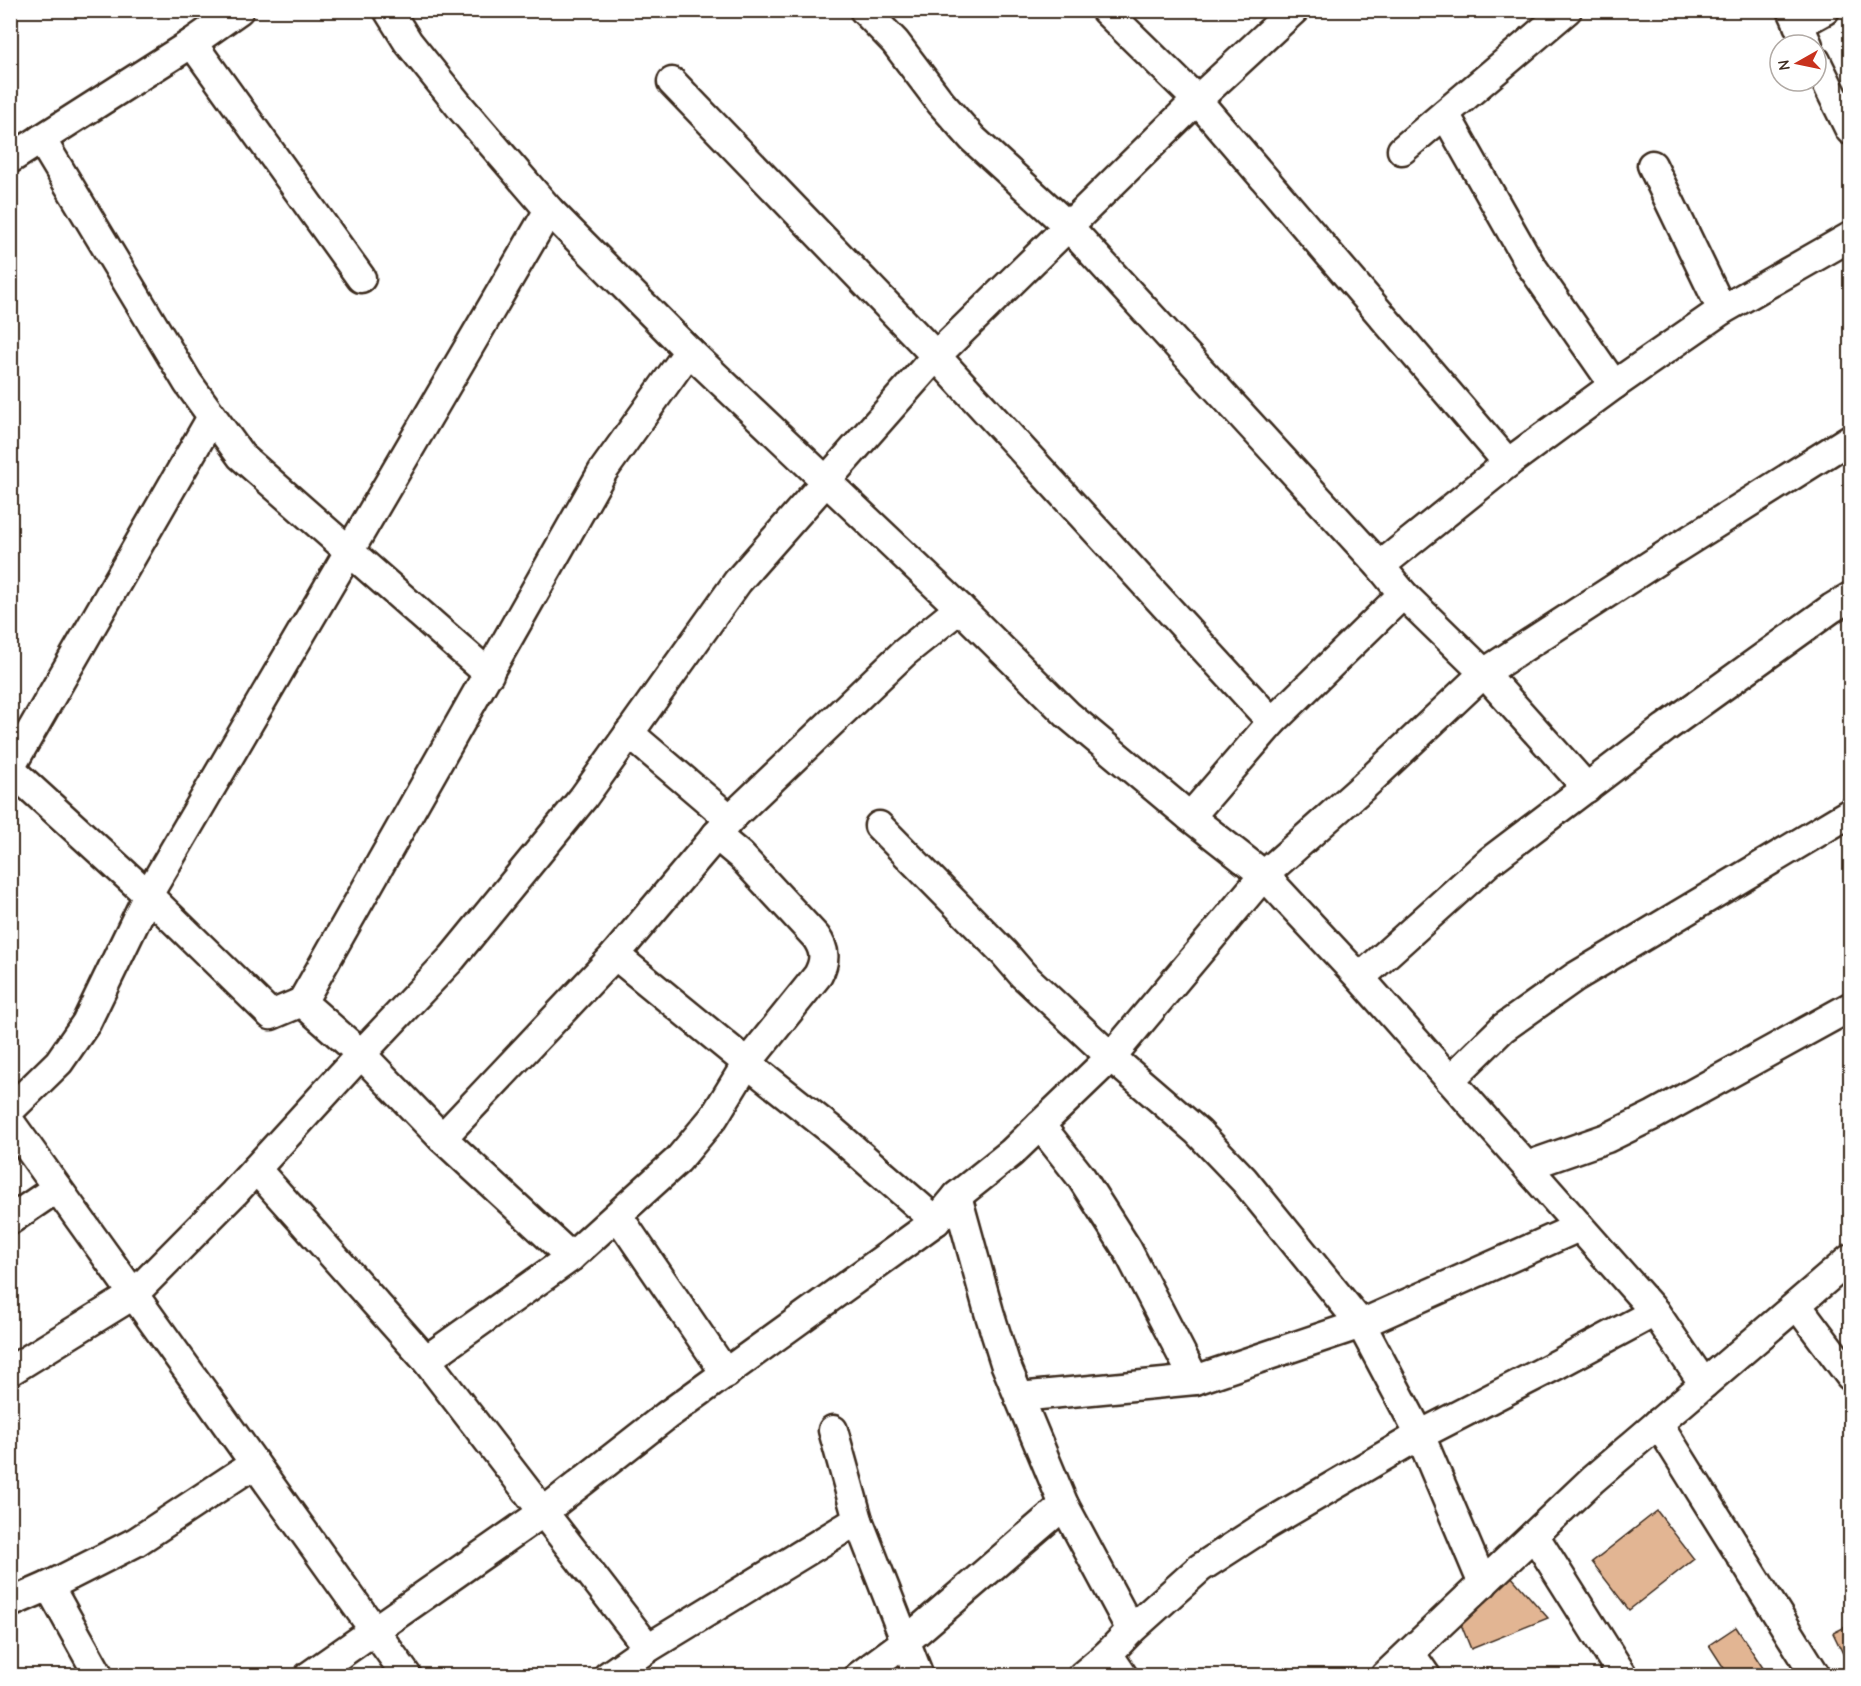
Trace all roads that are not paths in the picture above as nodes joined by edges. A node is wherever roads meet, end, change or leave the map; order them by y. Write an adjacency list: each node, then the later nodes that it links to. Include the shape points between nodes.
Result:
1 (239, 10): 9 (street)
2 (388, 10): 19 (street, via 408,42)
3 (864, 10): 20 (street, via 973,138)
4 (1105, 10): 12 (street)
5 (1294, 10): 12 (street)
6 (1825, 10): 8 (street)
7 (1552, 16): 13 (street)
8 (1800, 27)
9 (192, 43): 15 (street); 22 (street)
10 (672, 82): 25 (street)
11 (1828, 84): 14 (street)
12 (1197, 100): 20 (street); 29 (street)
13 (1445, 114): 16 (street); 26 (street, via 1530,264)
14 (1851, 130)
15 (41, 139): 17 (street); 27 (street)
16 (1402, 150)
17 (10, 159)
18 (1652, 165): 23 (street)
19 (549, 210): 24 (street); 31 (street)
20 (1068, 226): 25 (street); 32 (street)
21 (1851, 237): 23 (street)
22 (361, 278)
23 (1722, 310): 26 (street)
24 (689, 351): 30 (street); 36 (street, via 603,471)
25 (936, 356): 30 (street); 38 (street)
26 (1614, 386): 29 (street)
27 (212, 417): 31 (street, via 241,456); 40 (street)
28 (1851, 439): 37 (street)
29 (1508, 463): 32 (street)
30 (825, 481): 35 (street); 39 (street, via 738,581)
31 (349, 552): 36 (street); 47 (street)
32 (1380, 566): 33 (street)
33 (1403, 594): 37 (street); 38 (street)
34 (1851, 597): 41 (street)
35 (960, 608): 43 (street, via 1068,715); 45 (street, via 904,653)
36 (489, 674): 50 (street)
37 (1484, 674): 41 (street); 46 (street)
38 (1272, 722): 43 (street)
39 (629, 733): 45 (street); 52 (street, via 583,798 452,958)
40 (10, 769): 47 (street)
41 (1587, 788): 49 (street, via 1490,861)
42 (1851, 813): 55 (street, via 1575,977 1503,1028)
43 (1190, 817): 46 (street)
44 (879, 826): 53 (street, via 1023,975)
45 (723, 827): 48 (street); 54 (street, via 741,856 816,937 825,959 818,975)
46 (1264, 875): 49 (street); 53 (street)
47 (148, 895): 50 (street, via 271,1015); 56 (street, via 86,1023 59,1062)
48 (615, 954): 54 (street); 59 (street)
49 (1360, 978): 55 (street)
50 (302, 1002): 52 (street)
51 (1851, 1007): 60 (street, via 1654,1115 1607,1138)
52 (361, 1054): 59 (street); 61 (street)
53 (1111, 1057): 58 (street); 73 (street, via 1198,1132 1244,1180)
54 (747, 1063): 64 (street, via 714,1118 678,1160); 66 (street)
55 (1450, 1080): 60 (street)
56 (10, 1110)
57 (10, 1122): 62 (street)
58 (1040, 1125): 63 (street); 78 (street, via 1081,1177 1127,1249)
59 (442, 1137): 68 (street)
60 (1527, 1166): 67 (street)
61 (256, 1168): 70 (street); 74 (street)
62 (57, 1188): 65 (street); 70 (street)
63 (957, 1196): 66 (street); 80 (street, via 989,1312)
64 (618, 1216): 68 (street); 76 (street)
65 (10, 1220)
66 (936, 1221): 76 (street)
67 (1579, 1227): 72 (street); 73 (street)
68 (571, 1257): 74 (street)
69 (1851, 1259): 71 (street)
70 (133, 1295): 75 (street); 84 (street)
71 (1797, 1305): 77 (street); 79 (street)
72 (1655, 1312): 79 (street); 83 (street)
73 (1361, 1324): 78 (street); 83 (street)
74 (426, 1360): 86 (street)
75 (10, 1371)
76 (726, 1374): 86 (street)
77 (1851, 1376)
78 (1194, 1380): 80 (street)
79 (1704, 1384): 81 (street)
80 (1019, 1397): 85 (street)
81 (1658, 1423): 88 (street); 108 (street)
82 (832, 1430): 87 (street)
83 (1420, 1435): 89 (street); 92 (street, via 1200,1568)
84 (254, 1464): 90 (street, via 136,1542); 93 (street)
85 (1064, 1505): 92 (street); 94 (street)
86 (542, 1513): 93 (street); 95 (street)
87 (858, 1520): 94 (street); 95 (street)
88 (1534, 1535): 89 (street); 107 (street)
89 (1483, 1584): 96 (street)
90 (49, 1587): 91 (street); 98 (street)
91 (10, 1603)
92 (1131, 1629): 97 (street)
93 (374, 1630): 99 (street); 100 (street)
94 (905, 1642): 102 (street); 103 (street)
95 (648, 1648): 101 (street)
96 (1410, 1653): 105 (street); 106 (street)
97 (1116, 1665): 104 (street)
98 (99, 1676)
99 (309, 1676)
100 (407, 1676)
101 (608, 1676)
102 (859, 1676)
103 (919, 1676)
104 (1082, 1676)
105 (1385, 1676)
106 (1426, 1676)
107 (1623, 1676)
108 (1816, 1676)

